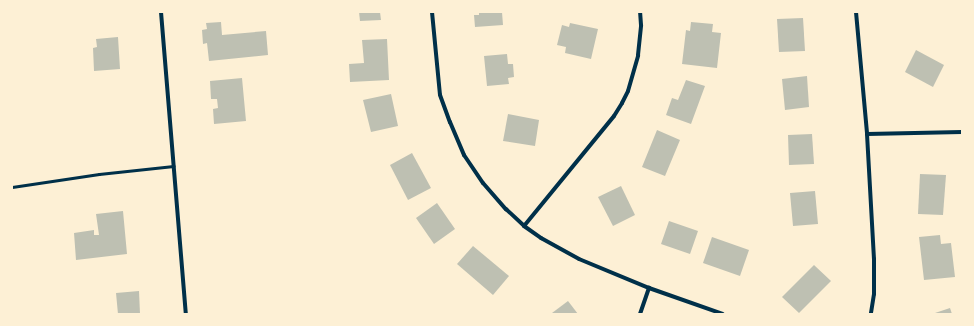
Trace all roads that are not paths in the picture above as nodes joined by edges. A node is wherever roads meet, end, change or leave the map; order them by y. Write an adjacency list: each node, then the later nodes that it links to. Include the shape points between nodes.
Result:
1 (161, 12): 7 (street)
2 (432, 12): 9 (street, via 440,95 464,156 483,183)
3 (640, 12): 9 (street, via 638,54 622,103)
4 (856, 12): 6 (street)
5 (962, 132): 6 (street)
6 (866, 134): 14 (street, via 874,259)
7 (174, 166): 8 (lane); 11 (street)
8 (12, 187)
9 (524, 226): 10 (street, via 566,253)
10 (649, 288): 12 (street); 13 (street)
11 (186, 314)
12 (640, 314)
13 (723, 314)
14 (871, 314)

